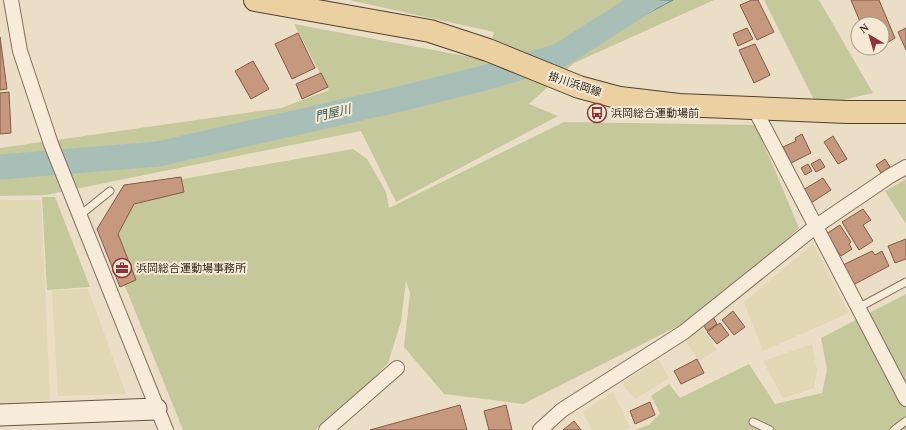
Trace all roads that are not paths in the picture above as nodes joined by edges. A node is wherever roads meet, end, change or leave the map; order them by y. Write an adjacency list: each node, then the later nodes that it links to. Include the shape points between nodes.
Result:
1 (11, 0): 7 (street, via 20,51 51,144)
2 (254, 0): 3 (main road, 掛川浜岡線, via 430,31 488,50 579,88 620,98 679,105)
3 (754, 108): 4 (main road, 掛川浜岡線); 8 (street)
4 (906, 112)
5 (906, 167): 8 (street)
6 (110, 191): 7 (lane)
7 (79, 216): 13 (street)
8 (816, 227): 10 (street); 19 (street, via 684,332 562,410)
9 (906, 282): 10 (lane)
10 (858, 308): 12 (street)
11 (397, 368): 18 (street)
12 (906, 399)
13 (156, 409): 14 (street); 17 (street)
14 (0, 415)
15 (906, 421): 21 (lane)
16 (753, 422): 20 (lane)
17 (166, 430)
18 (326, 430)
19 (540, 430)
20 (770, 430)
21 (894, 430)

